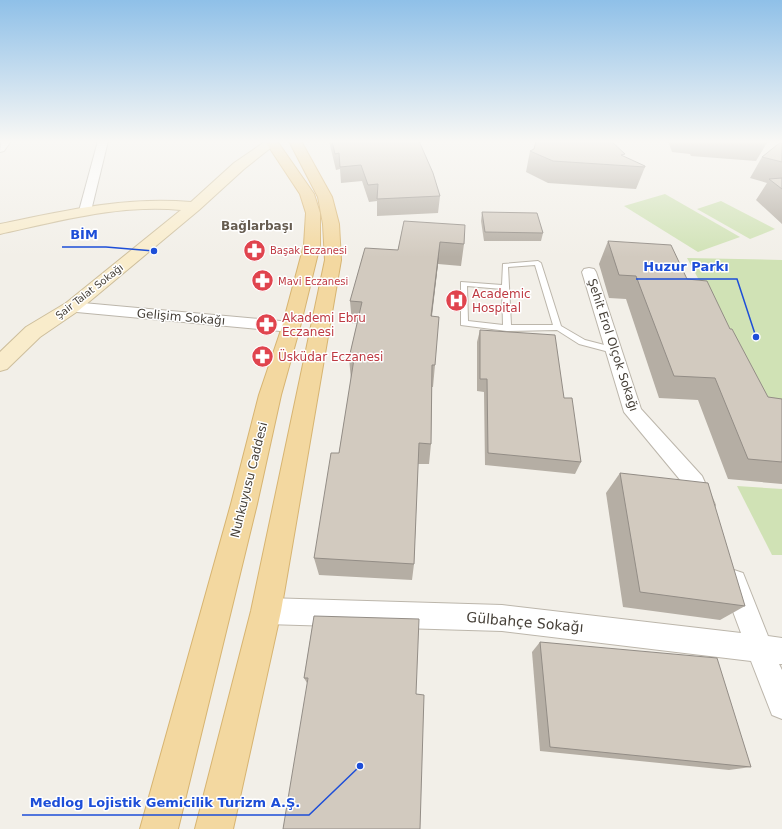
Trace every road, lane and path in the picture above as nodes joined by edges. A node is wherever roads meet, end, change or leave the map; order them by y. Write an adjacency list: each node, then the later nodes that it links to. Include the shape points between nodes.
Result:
1 (93, 180): 6 (street)
2 (224, 180): 5 (street, Şair Talat Sokağı)
3 (299, 180): 11 (main road, Nuhkuyusu Caddesi, via 313,213 312,245)
4 (311, 180): 20 (main road, via 325,197 331,224 333,260)
5 (194, 207): 6 (street, via 168,203); 10 (street, Şair Talat Sokağı)
6 (85, 211): 7 (street)
7 (0, 229)
8 (589, 272): 16 (street, Şehit Erol Olçok Sokağı)
9 (506, 287): 12 (lane, via 505,265 538,263); 13 (lane); 13 (lane, via 463,284 464,323)
10 (72, 307): 11 (street, Gelişim Sokağı); 14 (street, Şair Talat Sokağı)
11 (291, 327): 23 (main road, Nuhkuyusu Caddesi, via 270,395)
12 (558, 327): 13 (lane, via 533,330); 16 (lane, via 582,342)
13 (507, 328)
14 (33, 332): 15 (street); 17 (street, Şair Talat Sokağı)
15 (0, 346)
16 (613, 350): 18 (street, Şehit Erol Olçok Sokağı, via 633,412 695,482)
17 (0, 364)
18 (712, 525)
19 (726, 561): 21 (street)
20 (266, 611): 21 (street, Gülbahçe Sokağı, via 502,618); 24 (main road)
21 (771, 649): 22 (street)
22 (782, 705)
23 (159, 829)
24 (214, 829)

